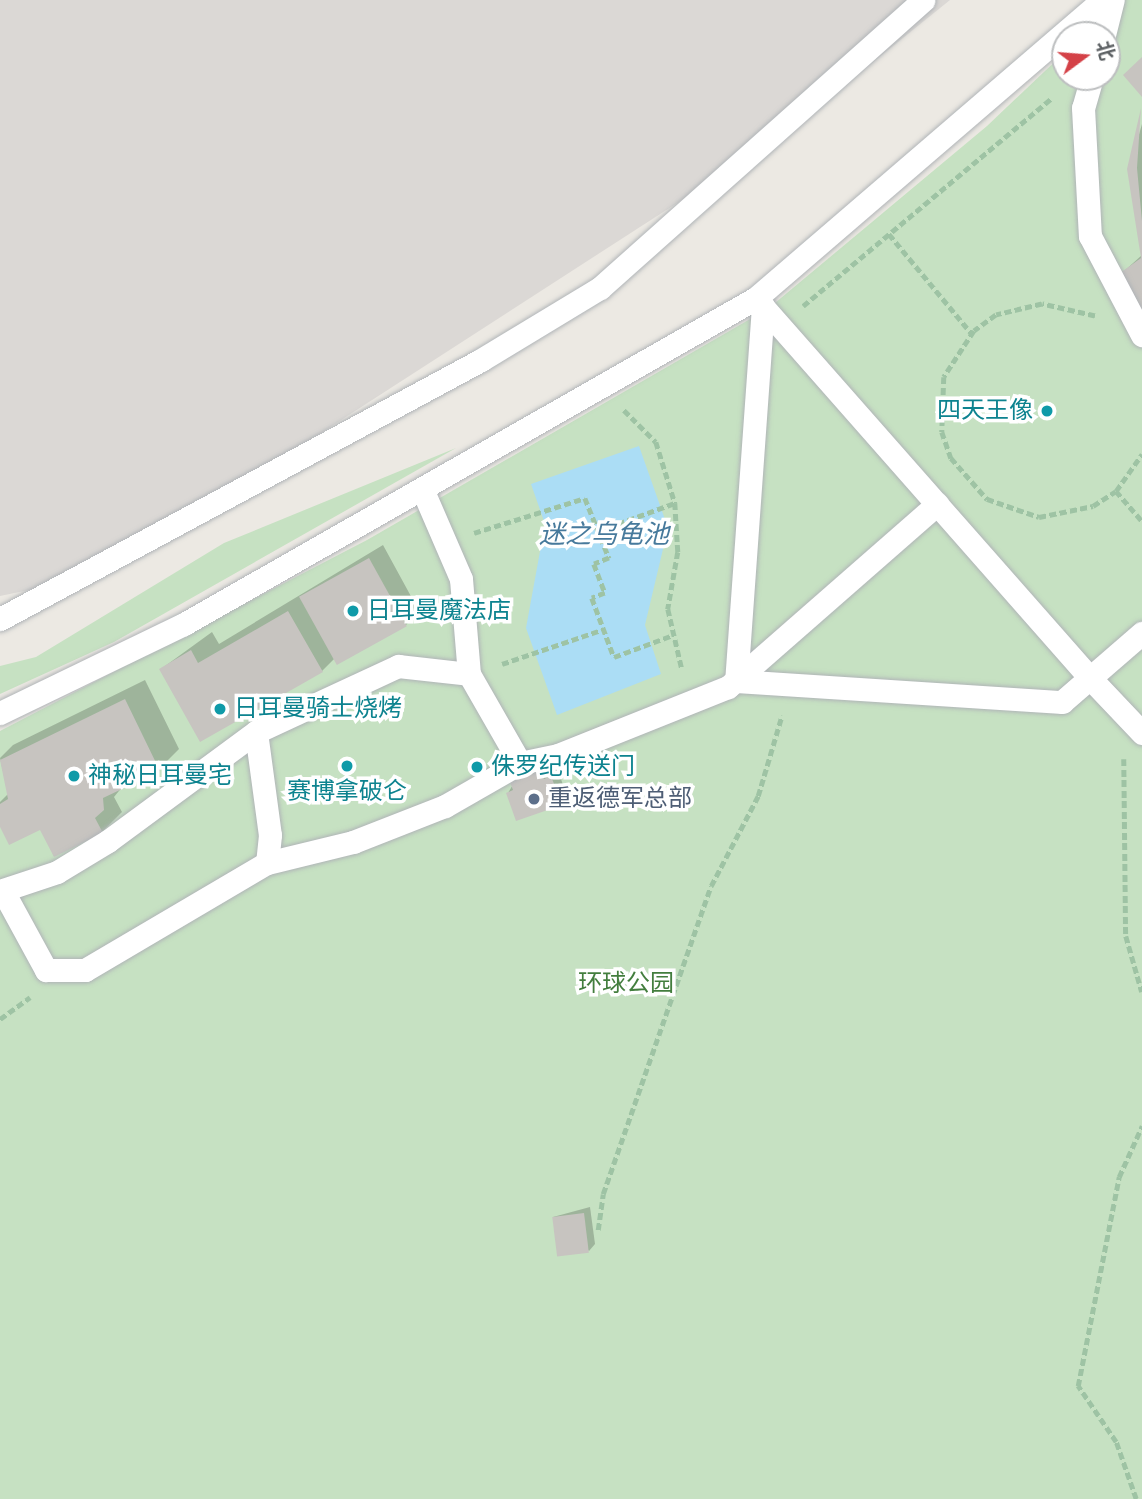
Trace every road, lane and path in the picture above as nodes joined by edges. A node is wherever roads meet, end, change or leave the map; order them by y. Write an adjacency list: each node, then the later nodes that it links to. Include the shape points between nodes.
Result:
1 (923, 0): 22 (lane, via 600,288 481,360)
2 (1102, 0): 8 (lane)
3 (1113, 0): 4 (lane)
4 (1108, 21)
5 (1089, 91): 12 (lane, via 1083,120 1090,236)
6 (1056, 94): 7 (path)
7 (889, 234): 10 (path); 11 (path)
8 (759, 302): 10 (lane); 13 (lane); 29 (lane)
9 (1099, 318): 11 (path, via 1042,304 996,316)
10 (780, 325): 18 (lane)
11 (972, 334): 16 (path, via 944,377 940,405 951,458 967,481 1004,508 1039,517 1093,506)
12 (1142, 335)
13 (601, 388): 15 (lane); 17 (path, via 656,442)
14 (1142, 454): 16 (path)
15 (424, 491): 21 (lane); 32 (lane, via 184,624)
16 (1116, 491): 19 (path)
17 (676, 503): 20 (path); 25 (path, via 678,552 668,609)
18 (937, 505): 28 (lane); 29 (lane)
19 (1142, 521)
20 (598, 531): 21 (path, via 585,498 542,516); 23 (path, via 608,558 594,564 605,593 592,598)
21 (445, 540): 27 (lane, via 469,620)
22 (0, 619)
23 (604, 629): 25 (path, via 614,657); 26 (path)
24 (1142, 633): 28 (lane)
25 (673, 635): 31 (path)
26 (535, 655)
27 (469, 674): 34 (lane, via 398,666); 36 (lane)
28 (1090, 678): 30 (lane, via 1062,702); 33 (lane)
29 (736, 681): 30 (lane); 31 (lane)
30 (792, 684): 41 (path, via 758,796 707,899 603,1194)
31 (695, 700): 36 (lane, via 558,755)
32 (0, 713)
33 (1124, 713): 35 (lane); 39 (path, via 1126,936)
34 (256, 732): 37 (lane, via 270,835); 38 (lane, via 108,841 57,872)
35 (1142, 733)
36 (520, 763): 37 (lane, via 422,815 353,842)
37 (267, 863): 38 (lane, via 85,970 46,970)
38 (2, 892)
39 (1142, 992)
40 (1142, 1126): 42 (path, via 1119,1177 1078,1386 1116,1443)
41 (598, 1230)
42 (1136, 1499)

